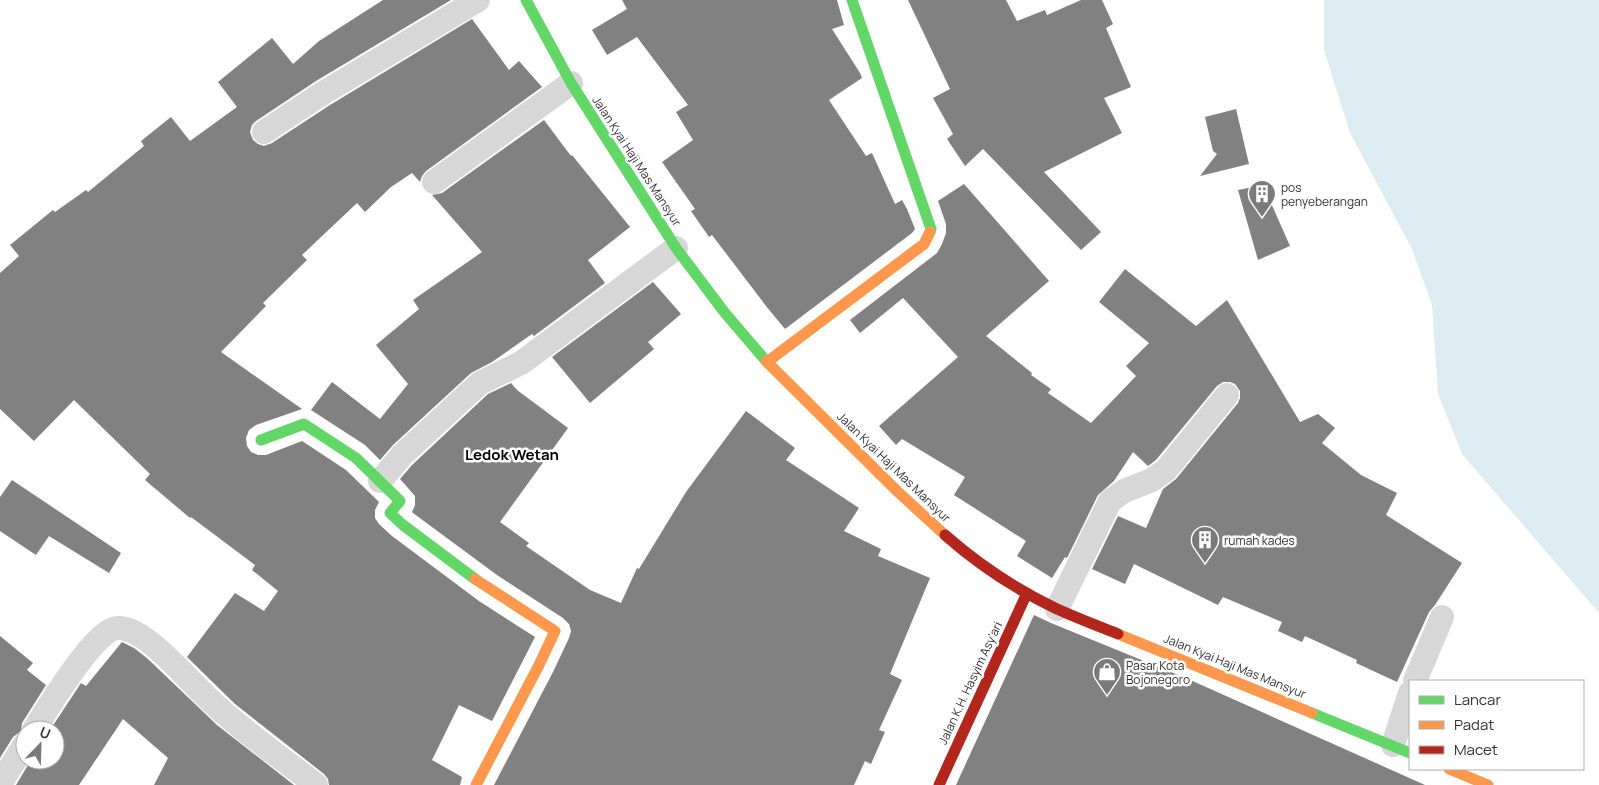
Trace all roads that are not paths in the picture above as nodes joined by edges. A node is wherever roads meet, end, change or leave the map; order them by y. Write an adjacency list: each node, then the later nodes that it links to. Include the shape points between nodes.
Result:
1 (478, 0): 5 (street)
2 (526, 0): 4 (main road, Jalan Kyai Haji Mas Mansyur)
3 (852, 0): 8 (main road, via 931,229 924,244)
4 (571, 83): 6 (street); 7 (main road, Jalan Kyai Haji Mas Mansyur)
5 (264, 132)
6 (434, 182)
7 (676, 248): 8 (main road, Jalan Kyai Haji Mas Mansyur); 11 (street, via 521,363 480,383 402,455)
8 (767, 362): 12 (main road, Jalan Kyai Haji Mas Mansyur, via 896,491 954,543)
9 (1227, 395): 13 (street, via 1166,470 1110,501)
10 (261, 440): 11 (main road, via 304,424 356,458)
11 (380, 481): 23 (main road, via 400,500 390,513 403,525 488,588 555,631)
12 (1027, 593): 13 (main road, Jalan Kyai Haji Mas Mansyur); 24 (main road, Jalan K.H. Hasyim Asy'ari)
13 (1057, 609): 18 (main road, Jalan Kyai Haji Mas Mansyur)
14 (1442, 617): 15 (street)
15 (1415, 680)
16 (1409, 700): 18 (street)
17 (40, 720): 22 (street, via 86,653 105,633 116,628 133,632 148,641 216,705)
18 (1402, 749)
19 (15, 760): 21 (street)
20 (1451, 770): 25 (main road)
21 (0, 784)
22 (316, 785)
23 (476, 785)
24 (939, 785)
25 (1488, 785)

